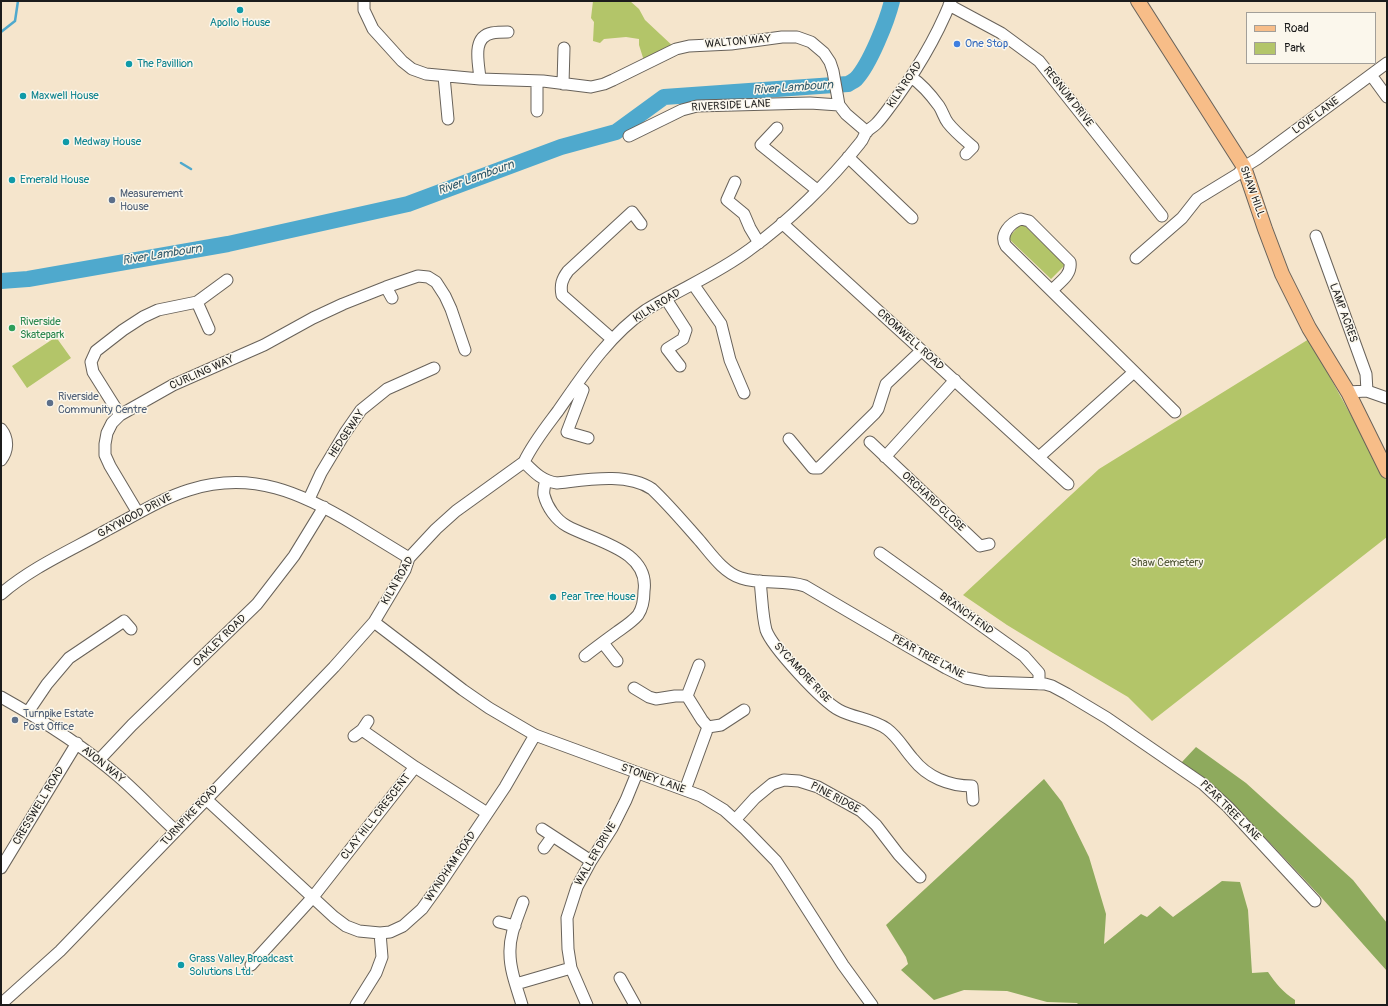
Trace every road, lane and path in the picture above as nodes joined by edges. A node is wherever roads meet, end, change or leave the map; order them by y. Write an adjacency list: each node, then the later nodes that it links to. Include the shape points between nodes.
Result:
1 (364, 1): 8 (street, WALTON WAY, via 364,10 373,29 402,61 412,69 426,74)
2 (1138, 1): 22 (main road, SHAW HILL)
3 (950, 3): 9 (street, KILN ROAD); 25 (street, REGNUM DRIVE, via 1001,33 1039,61)
4 (508, 32): 10 (street, via 491,33 482,38 477,46)
5 (564, 48): 12 (street)
6 (1387, 63): 7 (street, LOVE LANE)
7 (1371, 75): 13 (street); 22 (street, LOVE LANE)
8 (444, 76): 10 (street, WALTON WAY); 16 (street)
9 (911, 77): 18 (street, KILN ROAD); 20 (street, via 928,91 940,108 944,126 973,147)
10 (480, 79): 11 (street, WALTON WAY)
11 (536, 81): 12 (street, WALTON WAY); 15 (street)
12 (563, 84): 14 (street, WALTON WAY, via 590,87 604,84 683,47 790,36 808,40 820,49 830,62)
13 (1387, 97)
14 (838, 102): 18 (street, via 846,114); 19 (street, RIVERSIDE LANE, via 697,106 682,110)
15 (537, 111)
16 (448, 119)
17 (777, 128): 24 (street, via 761,144)
18 (867, 132): 21 (street, KILN ROAD)
19 (629, 136)
20 (966, 154)
21 (848, 157): 24 (street, KILN ROAD); 26 (street)
22 (1244, 167): 31 (street, LOVE LANE, via 1238,174 1197,199 1182,218); 49 (main road, SHAW HILL, via 1282,274 1309,328)
23 (735, 182): 30 (street, via 727,200 744,214)
24 (817, 190): 27 (street, KILN ROAD)
25 (1162, 216)
26 (912, 218)
27 (782, 223): 30 (street, KILN ROAD); 42 (street, CROMWELL ROAD)
28 (641, 224): 40 (street, via 632,212 568,271 562,280 562,295)
29 (1316, 236): 48 (street, LAMP ACRES, via 1366,374)
30 (760, 243): 33 (street, KILN ROAD)
31 (1136, 258)
32 (227, 280): 38 (street)
33 (693, 284): 37 (street, KILN ROAD); 50 (street, via 721,324 730,360)
34 (386, 287): 36 (street); 41 (street, CURLING WAY, via 418,276 428,277 436,282 466,337); 53 (street, CURLING WAY, via 173,385)
35 (1052, 290): 35 (street, via 1069,273 1070,262 1029,221 1020,219 1004,234 1003,242); 45 (street)
36 (392, 298)
37 (666, 299): 40 (street, KILN ROAD, via 633,320); 43 (street, via 686,330 682,339 667,349)
38 (197, 302): 39 (street); 53 (street, via 158,310 123,330 96,351 91,362 93,372)
39 (209, 329)
40 (612, 339): 47 (street, KILN ROAD)
41 (465, 350)
42 (921, 351): 46 (street, CROMWELL ROAD); 56 (street, via 886,384 875,413 819,468 813,468)
43 (680, 366)
44 (434, 368): 65 (street, HEDGEWAY, via 424,377 387,389 361,410 321,474)
45 (1134, 372): 52 (street); 59 (street)
46 (955, 380): 58 (street); 59 (street, CROMWELL ROAD)
47 (576, 385): 55 (street, via 583,390 567,432); 61 (street, KILN ROAD)
48 (1367, 391): 49 (street); 51 (street)
49 (1348, 392): 62 (main road, SHAW HILL)
50 (744, 393)
51 (1387, 398)
52 (1174, 412)
53 (120, 415): 67 (street, CURLING WAY, via 112,423 108,433 105,455)
54 (1, 429): 60 (street, via 7,444)
55 (588, 438)
56 (789, 439)
57 (870, 442): 58 (street, ORCHARD CLOSE)
58 (885, 457): 68 (street, ORCHARD CLOSE)
59 (1039, 457): 64 (street, CROMWELL ROAD)
60 (1, 460)
61 (524, 462): 63 (street, PEAR TREE LANE); 70 (street, KILN ROAD, via 456,511)
62 (1387, 471)
63 (546, 480): 71 (street, PEAR TREE LANE, via 557,483 625,478 646,485 661,497 730,573 739,578); 75 (street, via 543,494 550,510 560,521 623,552 640,566 646,583 644,599 638,614)
64 (1068, 484)
65 (309, 499): 66 (street, GAYWOOD DRIVE); 67 (street, GAYWOOD DRIVE, via 259,484 218,484 170,496)
66 (324, 507): 70 (street, GAYWOOD DRIVE); 89 (street, OAKLEY ROAD, via 294,556 257,604)
67 (138, 513): 72 (street, GAYWOOD DRIVE, via 41,567)
68 (983, 549)
69 (880, 553): 79 (street, BRANCH END, via 1024,656 1040,673)
70 (409, 558): 73 (street, KILN ROAD, via 405,570)
71 (760, 581): 79 (street, PEAR TREE LANE, via 788,582 805,586 966,678 987,682); 94 (street, SYCAMORE RISE, via 764,620 770,638 776,648 815,689 839,710 887,729 919,766 933,776 957,785 972,786)
72 (1, 594)
73 (374, 622): 87 (street, STONEY LANE, via 463,690); 93 (street, TURNPIKE ROAD)
74 (131, 629): 84 (street, via 124,621 68,658 46,684)
75 (603, 643): 76 (street); 77 (street)
76 (585, 656)
77 (617, 661)
78 (699, 666): 81 (street)
79 (1040, 684): 105 (street, PEAR TREE LANE, via 1052,686 1107,718 1203,784 1228,807)
80 (634, 688): 81 (street, via 656,699)
81 (687, 696): 85 (street)
82 (1, 697): 84 (street, AVON WAY)
83 (744, 710): 85 (street, via 721,725)
84 (28, 712): 88 (street, AVON WAY)
85 (708, 727): 92 (street)
86 (361, 729): 90 (street)
87 (535, 735): 91 (street, STONEY LANE); 95 (street, WYNDHAM ROAD)
88 (76, 743): 89 (street, AVON WAY); 102 (street, CRESSWELL ROAD)
89 (99, 760): 98 (street, AVON WAY)
90 (415, 767): 95 (street, CLAY HILL CRESCENT); 104 (street, CLAY HILL CRESCENT)
91 (637, 773): 92 (street, STONEY LANE); 101 (street, WALLER DRIVE, via 612,828)
92 (685, 790): 96 (street, STONEY LANE, via 701,796)
93 (206, 799): 98 (street, TURNPIKE ROAD); 104 (street, WYNDHAM ROAD)
94 (973, 800)
95 (487, 813): 109 (street, WYNDHAM ROAD, via 422,909 403,926)
96 (735, 820): 103 (street, PINE RIDGE, via 772,784 784,780 799,781 818,787 861,811); 119 (street, STONEY LANE, via 776,861)
97 (542, 829): 99 (street)
98 (176, 831): 114 (street, TURNPIKE ROAD, via 60,951)
99 (552, 837): 100 (street); 101 (street)
100 (544, 848)
101 (590, 861): 111 (street, WALLER DRIVE, via 566,918)
102 (1, 868)
103 (920, 877)
104 (313, 897): 109 (street, WYNDHAM ROAD, via 346,926 359,931); 110 (street, CLAY HILL CRESCENT)
105 (1315, 901)
106 (523, 902): 108 (street)
107 (499, 922): 108 (street)
108 (515, 926): 113 (street, via 510,952)
109 (380, 933): 115 (street, via 380,962)
110 (251, 965)
111 (571, 968): 113 (street); 117 (street, WALLER DRIVE)
112 (620, 978): 118 (street)
113 (516, 984): 116 (street)
114 (1, 1004)
115 (356, 1005)
116 (522, 1005)
117 (587, 1005)
118 (635, 1005)
119 (872, 1005)

